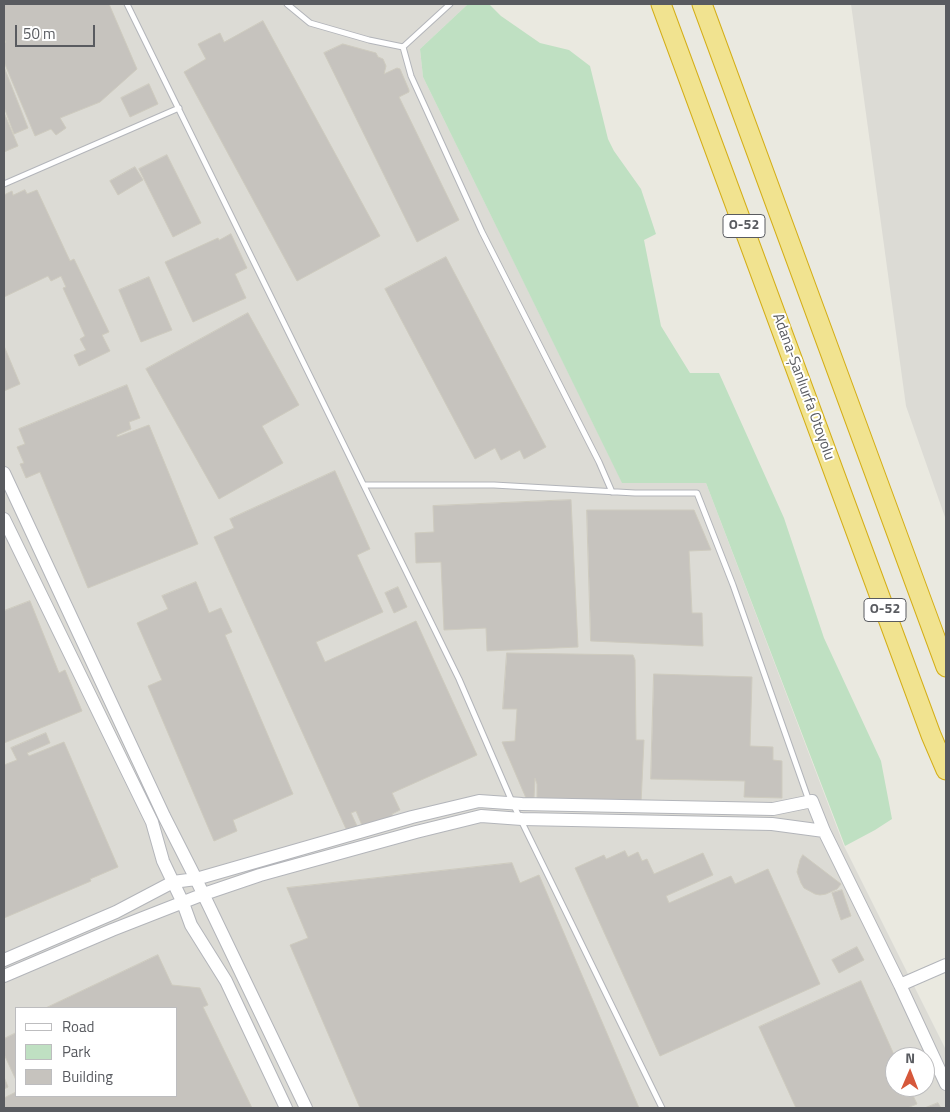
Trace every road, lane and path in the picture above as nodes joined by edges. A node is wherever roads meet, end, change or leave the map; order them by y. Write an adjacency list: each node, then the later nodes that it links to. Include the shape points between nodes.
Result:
1 (127, 4): 7 (lane)
2 (287, 4): 6 (lane, via 310,23)
3 (450, 4): 6 (lane)
4 (660, 4): 14 (highway, Adana-Şanlıurfa Otoyolu / O-52)
5 (702, 4): 13 (highway, O-52)
6 (403, 47): 11 (lane, via 411,76 482,232 600,462)
7 (179, 108): 8 (lane); 10 (lane)
8 (4, 184)
9 (4, 473): 19 (street)
10 (364, 485): 11 (lane, via 494,485); 16 (lane, via 459,679)
11 (612, 492): 15 (lane, via 697,494)
12 (4, 519): 20 (street, via 152,822 163,861)
13 (946, 667)
14 (946, 770)
15 (811, 801): 16 (street, via 773,809); 18 (street)
16 (514, 804): 17 (lane); 19 (street, via 470,803)
17 (522, 819): 18 (street, via 772,824); 21 (street, via 481,816 260,875); 30 (lane)
18 (824, 831): 26 (street)
19 (196, 879): 20 (street); 21 (street)
20 (173, 882): 22 (street); 23 (street, via 116,912)
21 (204, 894): 22 (street); 29 (street)
22 (183, 903): 25 (street); 28 (street, via 191,925 226,982)
23 (4, 960)
24 (946, 965): 26 (street)
25 (4, 976)
26 (900, 985): 27 (street)
27 (946, 1084)
28 (286, 1108)
29 (306, 1108)
30 (662, 1108)

